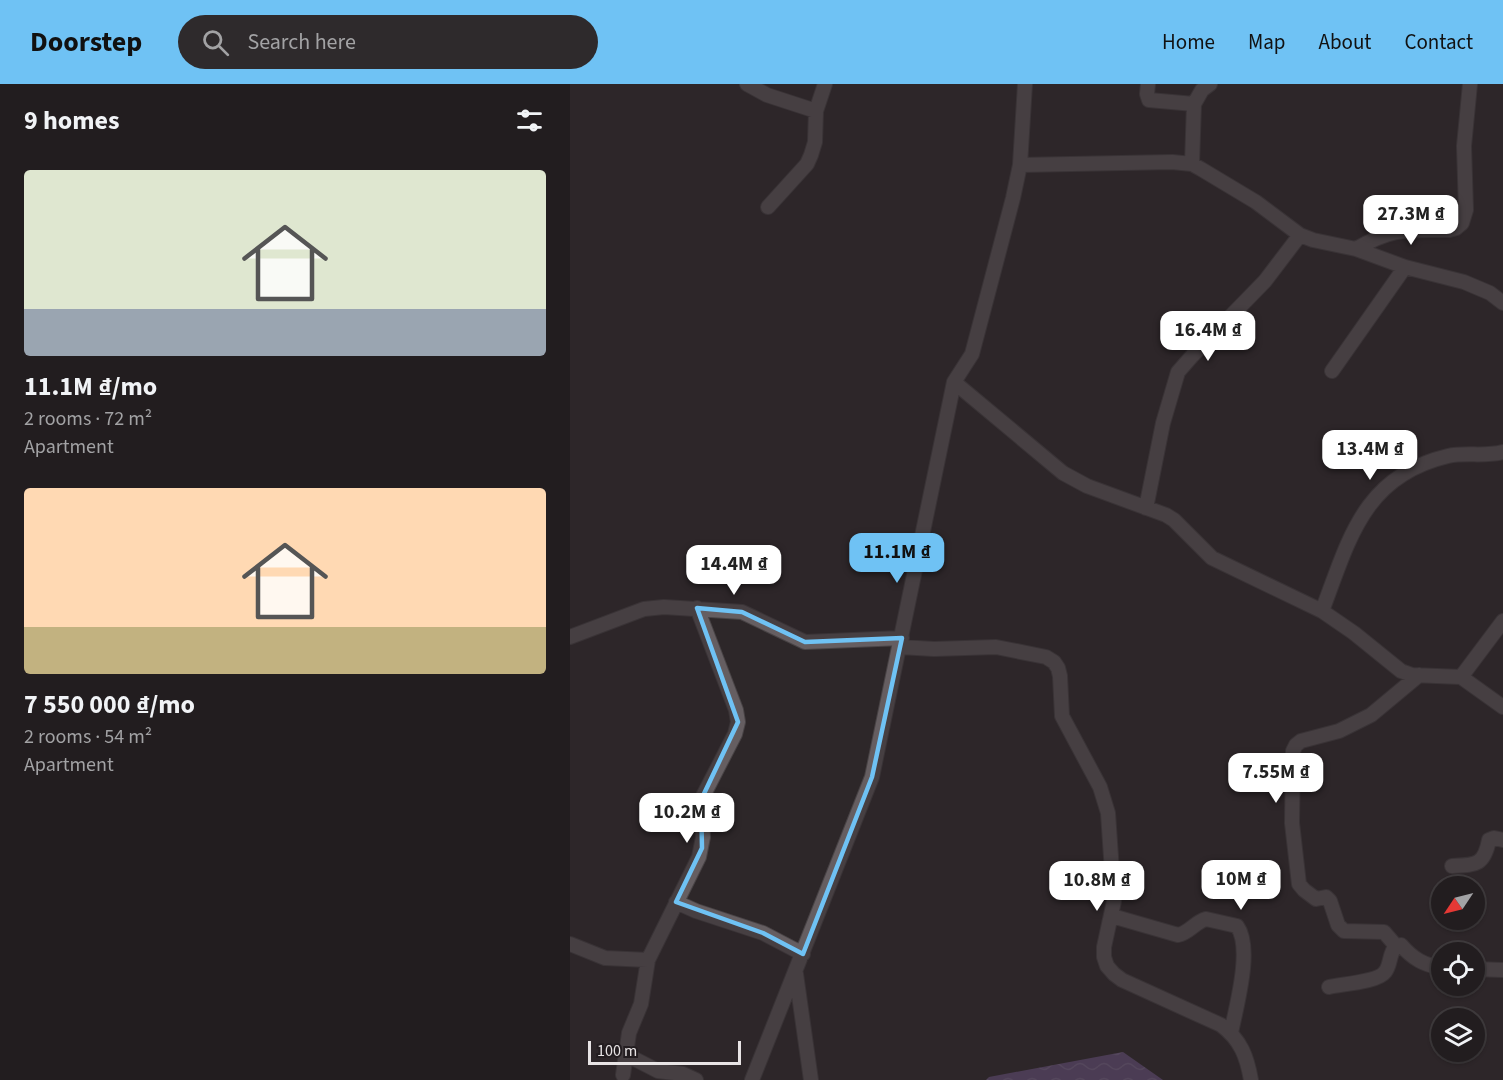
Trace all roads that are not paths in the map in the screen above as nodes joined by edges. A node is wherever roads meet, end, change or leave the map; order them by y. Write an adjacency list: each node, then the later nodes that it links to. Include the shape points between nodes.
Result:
1 (747, 84): 8 (street)
2 (825, 84): 8 (street)
3 (1025, 84): 10 (street)
4 (1148, 84): 7 (street, via 1149,100)
5 (1210, 84): 7 (street)
6 (1470, 84): 13 (street, via 1464,146 1466,210 1462,223 1449,230 1396,231)
7 (1194, 104): 9 (street)
8 (816, 111): 11 (street, via 815,142 807,165)
9 (1192, 164): 10 (street); 12 (street, via 1256,202)
10 (1020, 165): 17 (street, via 972,354)
11 (768, 207)
12 (1300, 235): 13 (street); 19 (street, via 1265,281 1178,372)
13 (1356, 249): 14 (street)
14 (1405, 267): 15 (street, via 1464,282); 16 (street)
15 (1503, 303)
16 (1332, 372)
17 (954, 382): 19 (street, via 1063,473); 24 (street)
18 (1503, 452): 21 (street, via 1450,456 1426,463 1385,488 1354,527)
19 (1146, 508): 21 (street, via 1174,520 1222,565)
20 (697, 608): 23 (street, via 654,607); 24 (street, via 742,612 805,642); 30 (street, via 738,722 700,800 702,848)
21 (1322, 611): 25 (street, via 1401,671)
22 (1503, 621): 26 (street)
23 (570, 637)
24 (901, 643): 31 (street, via 934,649 996,647 1054,662 1060,676 1062,716 1100,787 1106,807); 34 (street, via 872,777)
25 (1419, 675): 26 (street); 33 (street, via 1371,715 1339,731 1301,741 1293,751 1292,823 1299,884 1316,899 1326,897 1330,901 1344,931 1384,932)
26 (1461, 676): 27 (street)
27 (1503, 707)
28 (1503, 840): 29 (street, via 1489,840 1481,861 1475,865)
29 (1452, 866)
30 (676, 902): 34 (street, via 771,936); 35 (street)
31 (1112, 916): 41 (street, via 1104,957 1114,974); 41 (street, via 1178,935 1206,919 1237,926 1244,968)
32 (570, 944): 35 (street, via 605,958)
33 (1396, 946): 36 (street, via 1401,945 1411,957); 40 (street, via 1387,970 1379,978)
34 (803, 954): 39 (street)
35 (648, 960): 42 (street, via 643,995)
36 (1431, 967)
37 (1485, 969): 38 (street)
38 (1503, 970)
39 (796, 972): 45 (street); 46 (street)
40 (1329, 987)
41 (1231, 1033): 47 (street, via 1247,1058)
42 (625, 1053): 43 (street); 44 (street, via 658,1071)
43 (623, 1075)
44 (696, 1080)
45 (752, 1080)
46 (811, 1080)
47 (1251, 1080)

